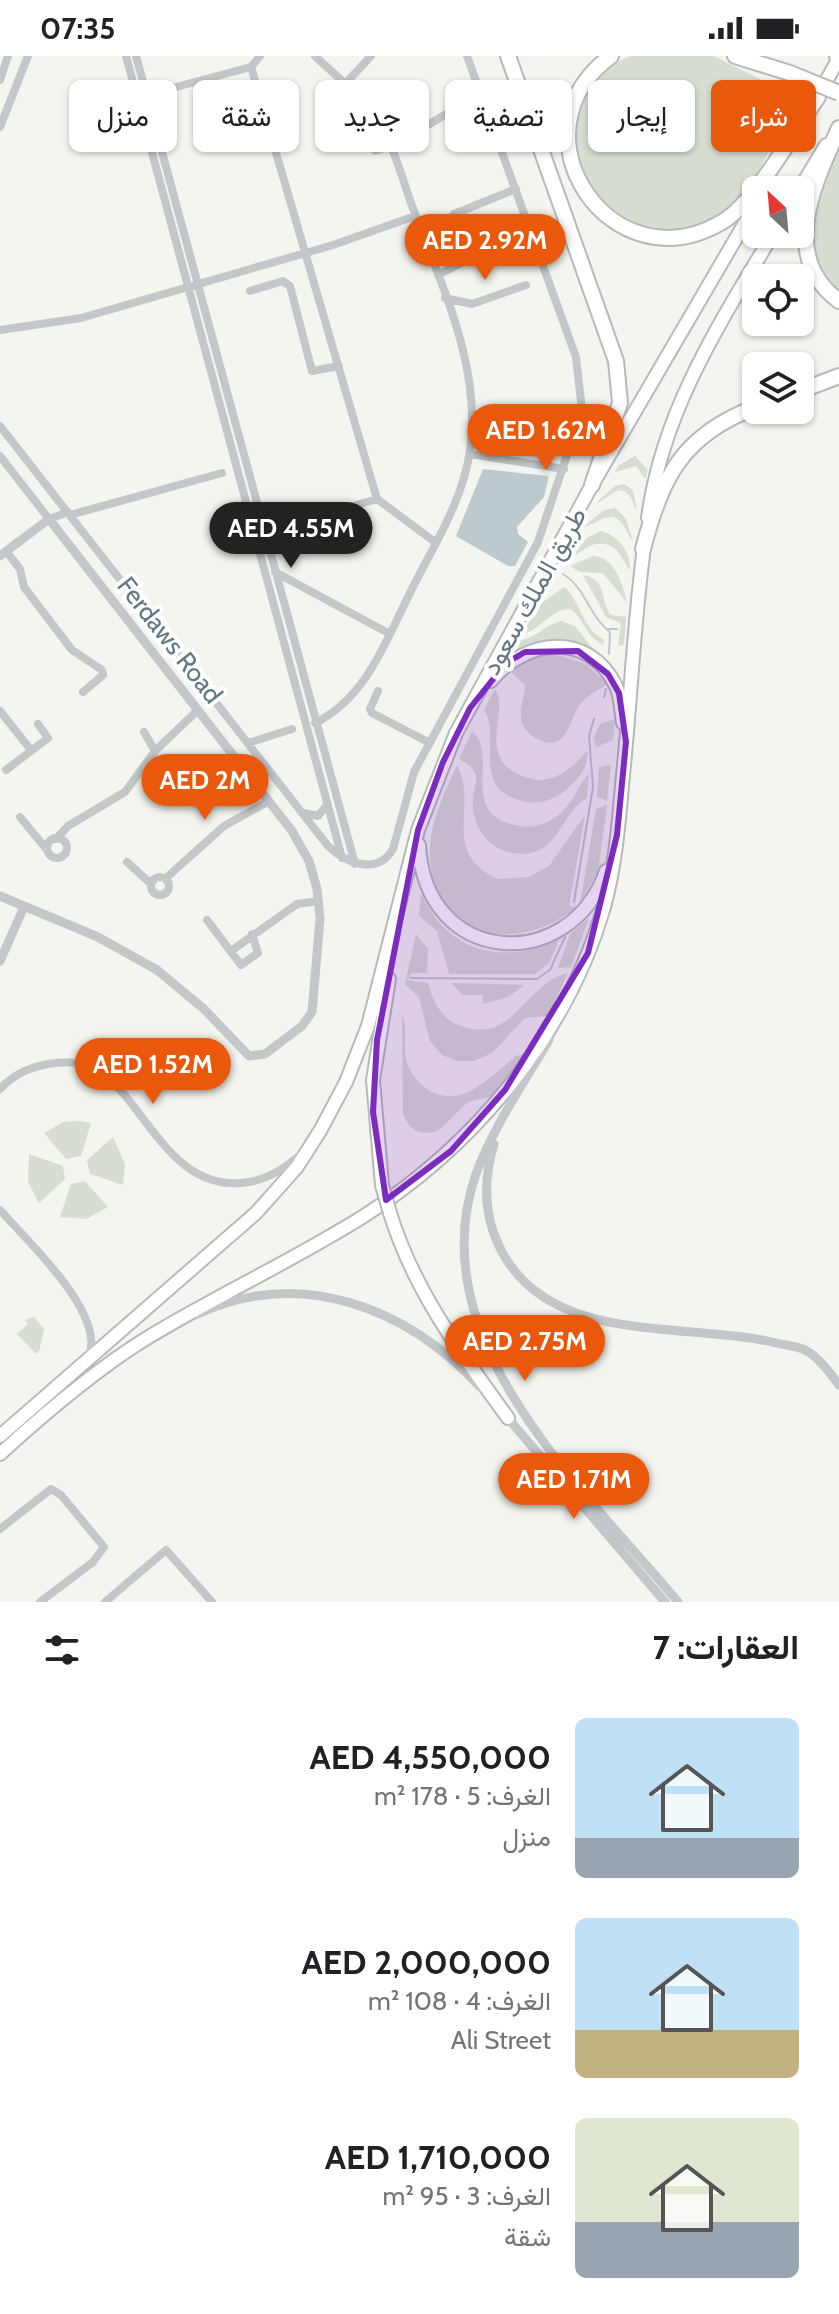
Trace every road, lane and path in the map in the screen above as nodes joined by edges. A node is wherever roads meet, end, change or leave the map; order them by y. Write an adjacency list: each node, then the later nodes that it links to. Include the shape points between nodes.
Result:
1 (8, 56): 16 (street)
2 (28, 56): 25 (street)
3 (126, 56): 17 (street)
4 (136, 56): 18 (street)
5 (260, 56): 14 (street)
6 (315, 56): 19 (street)
7 (371, 56): 20 (street)
8 (467, 56): 31 (street)
9 (508, 56): 57 (highway, via 616,361 620,403)
10 (611, 56): 23 (highway, via 589,76 576,100 568,155 592,203 632,232 654,237 681,237 724,221 747,200)
11 (735, 56): 15 (highway)
12 (754, 56): 15 (highway)
13 (838, 57): 23 (main road)
14 (251, 67): 21 (street); 37 (street)
15 (790, 73): 22 (highway, bridge)
16 (0, 80)
17 (136, 80)
18 (140, 80)
19 (341, 80)
20 (349, 80)
21 (177, 87)
22 (839, 93)
23 (818, 97): 29 (main road)
24 (839, 126): 30 (main road); 44 (highway, via 805,218 806,247 815,273)
25 (0, 127)
26 (155, 152): 41 (street)
27 (158, 152): 39 (street)
28 (392, 152): 32 (street)
29 (772, 176)
30 (808, 176)
31 (516, 189): 34 (street); 35 (street, via 454,214)
32 (415, 216): 35 (street); 37 (street)
33 (742, 228): 57 (main road, طريق الملك سعود)
34 (533, 235): 38 (street); 54 (street, via 580,374 582,410)
35 (427, 247): 38 (street)
36 (765, 248): 63 (main road, via 710,340 670,425 652,486)
37 (307, 253): 39 (street); 46 (street)
38 (438, 275): 43 (street)
39 (197, 284): 41 (street); 61 (street)
40 (526, 285): 43 (street, via 472,304)
41 (187, 287): 45 (street, via 81,318); 53 (street)
42 (250, 291): 46 (street, via 283,281 290,286 312,371)
43 (445, 298): 51 (street, via 470,375)
44 (839, 301)
45 (0, 330)
46 (339, 366): 58 (street)
47 (839, 376): 48 (highway)
48 (814, 386)
49 (742, 415): 63 (highway, via 698,439 666,478)
50 (0, 426): 59 (street)
51 (470, 454): 54 (street); 62 (street, via 461,493)
52 (0, 456): 60 (street)
53 (234, 458): 55 (street); 56 (street)
54 (564, 469): 81 (street, via 538,542)
55 (222, 473): 56 (street); 59 (street)
56 (240, 481): 67 (street)
57 (592, 485): 70 (main road, طريق الملك سعود)
58 (377, 499): 61 (street); 62 (street)
59 (69, 514): 60 (street); 80 (street)
60 (49, 519): 64 (street); 71 (street, Ferdaws Road)
61 (263, 532): 65 (street)
62 (435, 542): 66 (street)
63 (643, 549): 79 (main road)
64 (3, 553): 69 (street, via 20,569 24,587 72,650 99,667 103,675)
65 (275, 572): 66 (street); 67 (street)
66 (390, 634): 74 (street, via 354,695)
67 (290, 646): 73 (street); 74 (street)
68 (378, 691): 81 (street, via 372,713)
69 (83, 692)
70 (470, 708): 79 (main road, via 515,657 535,649 568,648 599,665 614,683); 89 (main road, طريق الملك سعود)
71 (198, 710): 83 (street); 85 (street, Ferdaws Road)
72 (0, 711): 82 (street)
73 (303, 715): 76 (street); 78 (street)
74 (315, 723): 95 (street)
75 (38, 724): 82 (street, via 48,738)
76 (292, 729): 78 (street, via 303,730); 80 (street)
77 (144, 732): 83 (street)
78 (310, 738): 86 (street)
79 (626, 742): 90 (main road)
80 (248, 743): 87 (street)
81 (430, 743): 95 (street, via 409,785 390,854 373,864)
82 (31, 750): 84 (street)
83 (155, 751): 91 (street, via 125,792)
84 (6, 770)
85 (269, 801): 97 (street, via 224,826); 100 (street, Ferdaws Road, via 302,846)
86 (327, 802): 87 (street, via 318,816); 93 (street)
87 (303, 813): 93 (street)
88 (20, 817): 92 (street)
89 (418, 830): 90 (main road, via 424,876 440,911 462,933 505,944 543,936 574,918 596,892); 96 (main road, طريق الملك سعود)
90 (617, 835): 105 (main road, via 604,905)
91 (56, 839): 92 (street); 92 (street, via 65,843 64,855 55,858)
92 (47, 850)
93 (343, 859): 95 (street)
94 (127, 862): 98 (street)
95 (355, 864)
96 (410, 866): 109 (main road, via 368,1026); 114 (main road, bridge, via 373,1080 382,1185 417,1284)
97 (166, 878): 98 (street, via 157,877); 98 (street, via 165,894 154,893)
98 (151, 884)
99 (0, 896): 101 (street, Ferdaws Road)
100 (319, 901): 101 (street, Ferdaws Road, via 312,1012 302,1026 254,1057 245,1055 204,1009 157,970 98,937); 103 (street, via 297,904)
101 (24, 907): 106 (street)
102 (207, 920): 104 (street)
103 (250, 936): 104 (street); 104 (street, via 258,953 249,963 241,965)
104 (231, 951)
105 (588, 953): 108 (street, via 563,1015); 111 (main road, via 537,1047 451,1151 362,1217)
106 (0, 961)
107 (0, 1089): 109 (street, via 36,1067 63,1062 92,1067 178,1160 223,1183 250,1183 276,1173 301,1155)
108 (500, 1124): 113 (street, via 488,1164 487,1214 506,1259 537,1294 576,1314 750,1337 807,1351); 124 (street, via 476,1173 464,1230 464,1265 475,1319 525,1413)
109 (320, 1131): 112 (main road, via 297,1167 256,1213)
110 (0, 1210): 112 (street, via 81,1306 92,1337)
111 (144, 1340): 114 (street, via 206,1311 265,1296 295,1294 353,1303 400,1321 442,1349); 116 (main road)
112 (86, 1363): 115 (main road)
113 (839, 1385)
114 (508, 1418): 118 (street)
115 (0, 1436)
116 (0, 1454)
117 (0, 1529): 119 (street, via 51,1489 104,1547 93,1562)
118 (654, 1590): 122 (street); 123 (street)
119 (40, 1602)
120 (105, 1602): 121 (street, via 166,1550)
121 (212, 1602)
122 (657, 1602)
123 (665, 1602)
124 (678, 1602)

